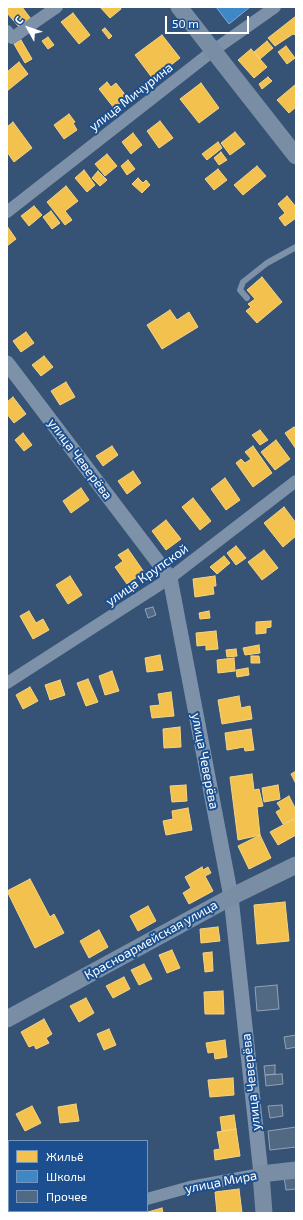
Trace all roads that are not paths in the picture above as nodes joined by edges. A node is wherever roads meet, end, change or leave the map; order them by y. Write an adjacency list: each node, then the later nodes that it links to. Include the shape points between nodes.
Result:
1 (57, 7): 4 (street, via 12,38)
2 (179, 7): 5 (main road)
3 (275, 7): 5 (street, улица Мичурина)
4 (7, 31)
5 (214, 50): 6 (main road); 7 (street, улица Мичурина)
6 (296, 156)
7 (7, 212)
8 (296, 247): 9 (lane, via 267,263 243,282 240,290)
9 (247, 298)
10 (7, 363): 12 (street, улица Чеверёва)
11 (296, 481): 12 (street, улица Крупской)
12 (170, 578): 13 (street, улица Крупской); 15 (street, улица Чеверёва)
13 (7, 683)
14 (296, 865): 15 (main road, Красноармейская улица)
15 (231, 897): 16 (main road, Красноармейская улица); 18 (street, улица Чеверёва)
16 (7, 1019)
17 (296, 1170): 18 (main road, улица Мира)
18 (261, 1174): 19 (street, улица Мира, via 190,1187); 20 (main road, улица Чеверёва)
19 (148, 1199)
20 (264, 1213)

